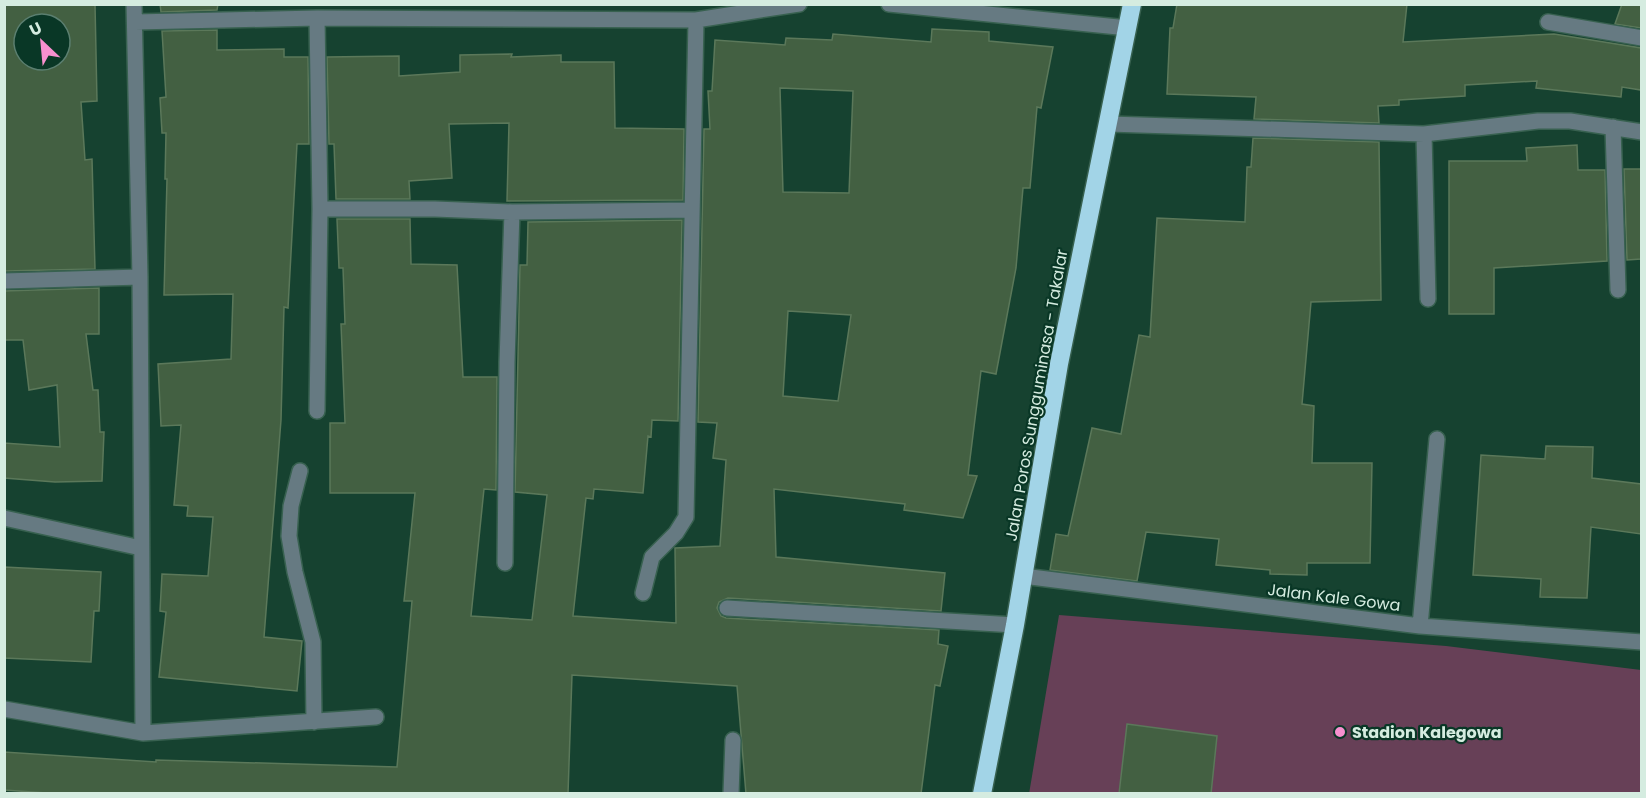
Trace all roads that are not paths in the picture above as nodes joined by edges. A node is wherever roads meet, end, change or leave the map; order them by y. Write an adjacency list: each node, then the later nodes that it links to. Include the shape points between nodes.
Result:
1 (134, 4): 8 (street)
2 (799, 4): 7 (street)
3 (889, 4): 10 (street)
4 (1132, 4): 10 (highway, Jalan Poros Sungguminasa - Takalar)
5 (243, 12): 6 (street); 8 (street)
6 (317, 18): 7 (street); 16 (street)
7 (696, 20): 17 (street)
8 (135, 22): 19 (street)
9 (1548, 22): 11 (street)
10 (1128, 28): 12 (highway, Jalan Poros Sungguminasa - Takalar)
11 (1641, 38)
12 (1109, 124): 15 (street); 29 (highway, Jalan Poros Sungguminasa - Takalar, via 1059,364)
13 (1613, 127): 14 (street); 15 (street, via 1538,121); 21 (street)
14 (1641, 132)
15 (1424, 134): 22 (street)
16 (320, 209): 18 (street); 23 (street)
17 (692, 210): 18 (street); 30 (street, via 686,517 652,557)
18 (512, 212): 28 (street)
19 (140, 277): 20 (street); 27 (street)
20 (4, 281)
21 (1618, 290)
22 (1428, 299)
23 (317, 411)
24 (1437, 439): 33 (street)
25 (300, 471): 37 (street, via 291,506 289,536 313,642)
26 (4, 518): 27 (street)
27 (141, 548): 38 (street)
28 (506, 563)
29 (1023, 576): 32 (highway, Jalan Poros Sungguminasa - Takalar); 33 (street, Jalan Kale Gowa)
30 (643, 593)
31 (727, 608): 32 (street)
32 (1015, 625): 41 (highway, Jalan Poros Sungguminasa - Takalar)
33 (1420, 626): 34 (street, Jalan Kale Gowa)
34 (1641, 642)
35 (4, 709): 38 (street)
36 (376, 717): 37 (street)
37 (314, 722): 38 (street)
38 (143, 732)
39 (733, 740): 40 (street)
40 (731, 794)
41 (982, 794)

